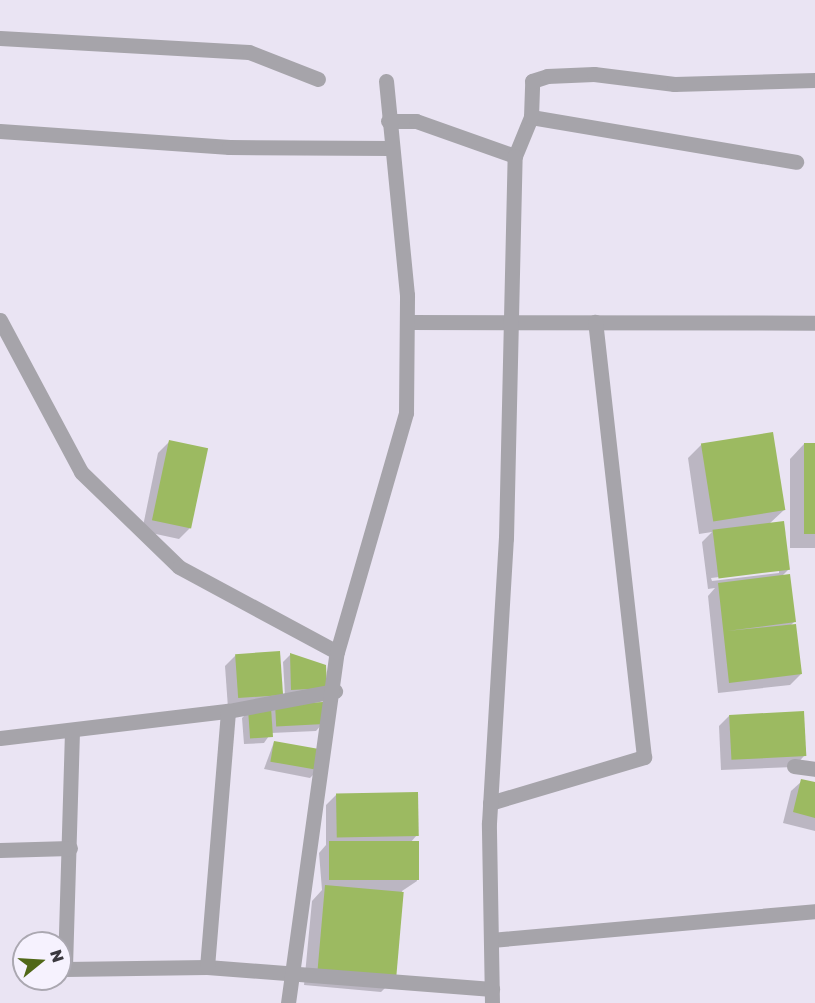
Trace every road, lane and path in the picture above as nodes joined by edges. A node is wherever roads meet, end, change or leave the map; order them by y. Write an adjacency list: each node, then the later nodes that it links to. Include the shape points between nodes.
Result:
1 (0, 38): 2 (street, via 249,52)
2 (318, 79)
3 (815, 80): 5 (street, via 674,84 594,74 547,75 531,81)
4 (386, 81): 6 (street)
5 (531, 117): 9 (street); 10 (street)
6 (388, 121): 8 (street); 9 (street, via 416,122)
7 (0, 131): 8 (street, via 229,147)
8 (390, 148): 12 (street)
9 (515, 156): 13 (street)
10 (796, 162)
11 (0, 320): 16 (street, via 81,472 179,567)
12 (408, 322): 13 (street); 16 (street, via 406,413 395,467)
13 (511, 322): 14 (street); 23 (street, via 506,538)
14 (595, 322): 15 (street); 23 (street, via 644,757)
15 (815, 322)
16 (337, 652): 17 (street)
17 (335, 691): 18 (street); 29 (street)
18 (228, 711): 19 (street); 28 (street)
19 (72, 731): 20 (street); 24 (street)
20 (0, 738)
21 (794, 766): 22 (street)
22 (815, 769)
23 (490, 803): 27 (street)
24 (70, 848): 25 (street); 28 (street, via 66,969)
25 (0, 850)
26 (815, 911): 27 (street)
27 (491, 940): 30 (street)
28 (207, 967): 29 (street)
29 (292, 976): 30 (street); 31 (street)
30 (492, 996)
31 (288, 1003)

